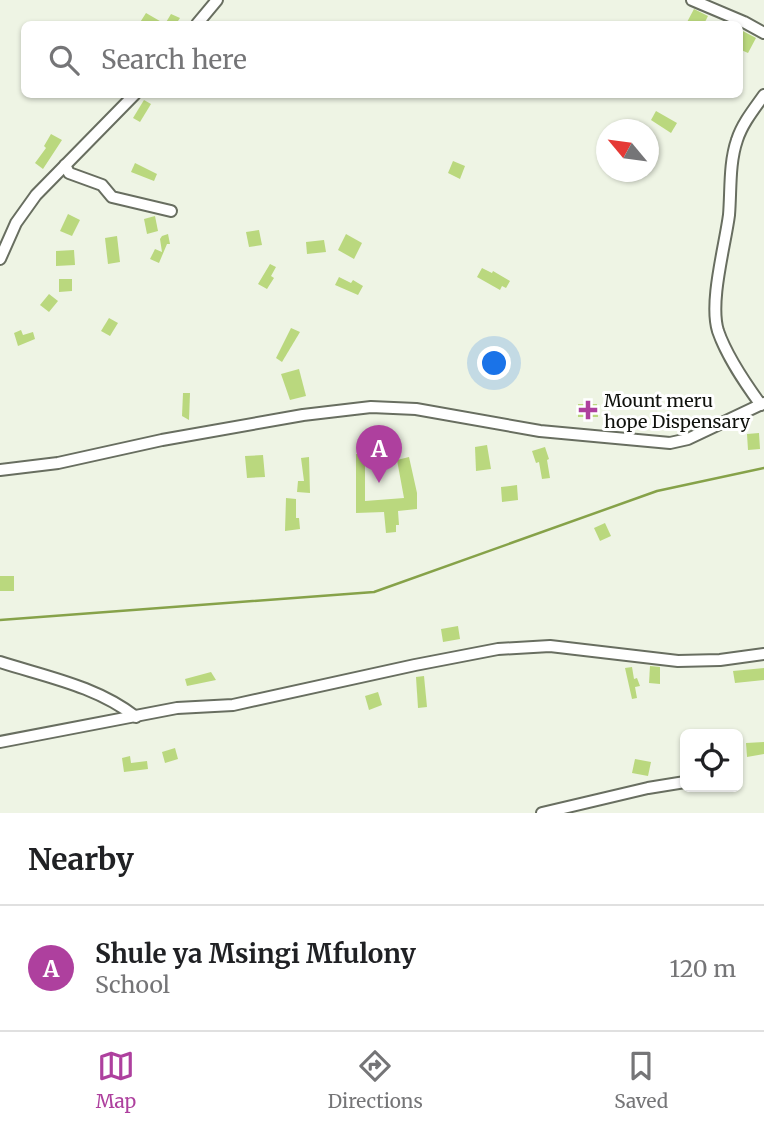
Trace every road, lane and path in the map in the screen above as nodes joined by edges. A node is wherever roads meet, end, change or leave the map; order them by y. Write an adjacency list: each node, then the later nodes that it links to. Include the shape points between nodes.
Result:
1 (217, 0): 3 (street)
2 (692, 0): 4 (street)
3 (200, 21)
4 (741, 21)
5 (743, 22): 6 (street)
6 (764, 33)
7 (764, 95): 12 (street, via 735,146 716,311 723,341)
8 (131, 98): 9 (street)
9 (65, 164): 10 (street, via 71,175 102,185 112,197); 11 (street, via 20,216)
10 (171, 211)
11 (0, 259)
12 (762, 404): 13 (street, via 670,443 540,431 416,409 344,409)
13 (0, 470)
14 (764, 654): 16 (street, via 678,661 592,649 522,647 233,705 177,708)
15 (0, 662): 16 (street, via 100,694)
16 (136, 717): 17 (street)
17 (0, 742)
18 (680, 783): 19 (street)
19 (542, 813)

